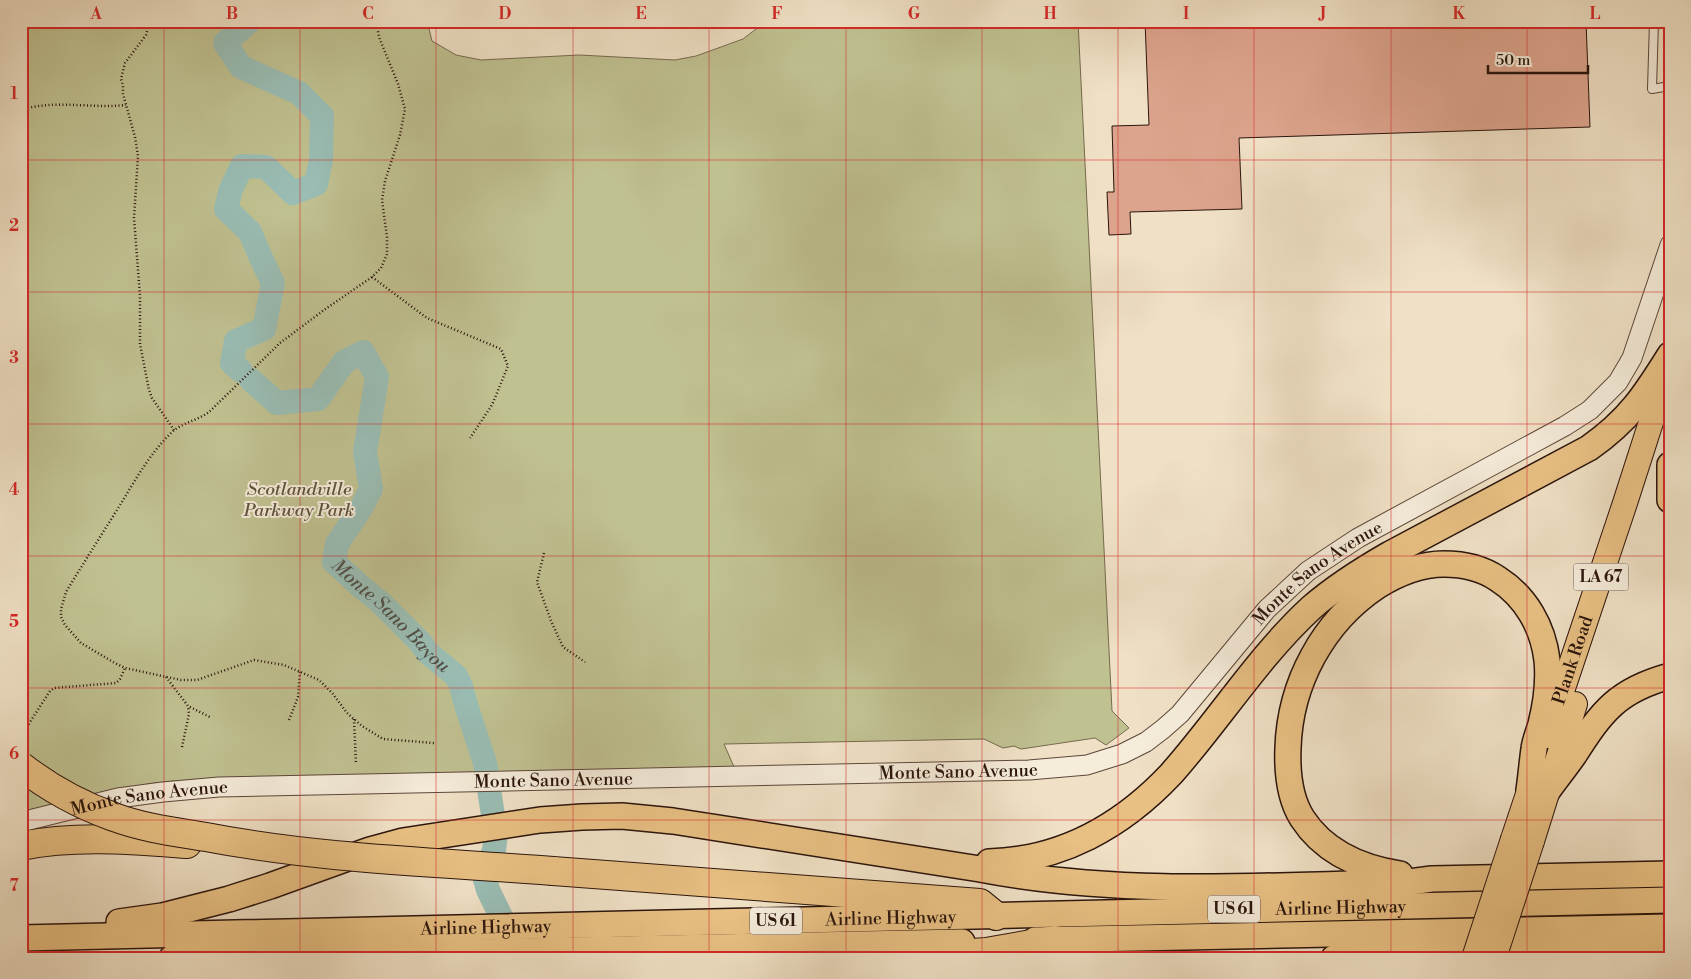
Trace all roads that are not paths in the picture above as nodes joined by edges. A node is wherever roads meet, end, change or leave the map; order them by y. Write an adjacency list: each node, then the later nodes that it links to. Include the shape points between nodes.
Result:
1 (1654, 21): 2 (lane, via 1652,89)
2 (1670, 86)
3 (1670, 245): 12 (street, Monte Sano Avenue, via 1632,358 1618,382 1597,404 1565,426 1364,534 1314,566 1267,609 1172,722 1146,742 1122,754 1088,765 1047,770 219,787 118,798)
4 (1670, 355): 16 (highway, via 1630,414 1590,448 1390,554 1318,603 1280,640 1171,774 1128,814 1108,828 1052,852)
5 (1670, 363): 11 (main road, Plank Road / LA 67)
6 (1670, 416): 11 (main road, Plank Road / LA 67)
7 (1670, 465): 8 (highway)
8 (1670, 500)
9 (1670, 676): 11 (highway, via 1637,688 1614,703)
10 (21, 766): 15 (highway, bridge, via 54,789 115,818)
11 (1538, 792): 13 (main road, Plank Road / LA 67); 18 (highway, via 1534,748 1548,670 1539,628 1519,596 1486,572 1463,565 1432,564 1411,569 1371,590 1332,627 1305,672 1290,725 1289,779 1297,808 1308,826 1342,856 1378,869)
12 (21, 822)
13 (1522, 840): 30 (main road, Plank Road / LA 67, bridge); 31 (main road, Plank Road / LA 67, bridge)
14 (21, 846): 15 (highway, bridge, via 97,839)
15 (258, 847): 20 (highway, bridge, via 980,904)
16 (962, 866): 18 (highway, via 1066,882 1166,887); 22 (highway, via 673,820 603,816 540,820 403,841 203,906 135,920 73,926)
17 (1670, 874): 18 (highway)
18 (1432, 879)
19 (1670, 900): 20 (highway, Airline Highway / US 61)
20 (996, 916): 22 (highway, Airline Highway / US 61)
21 (1670, 927): 24 (highway, Airline Highway / US 61)
22 (54, 937): 23 (highway, Airline Highway / US 61)
23 (21, 938)
24 (1055, 940): 27 (highway, Airline Highway / US 61); 28 (highway, via 986,952)
25 (1670, 951): 26 (highway)
26 (1618, 955): 29 (highway)
27 (172, 958)
28 (904, 958)
29 (1334, 958)
30 (1474, 958)
31 (1494, 958)

